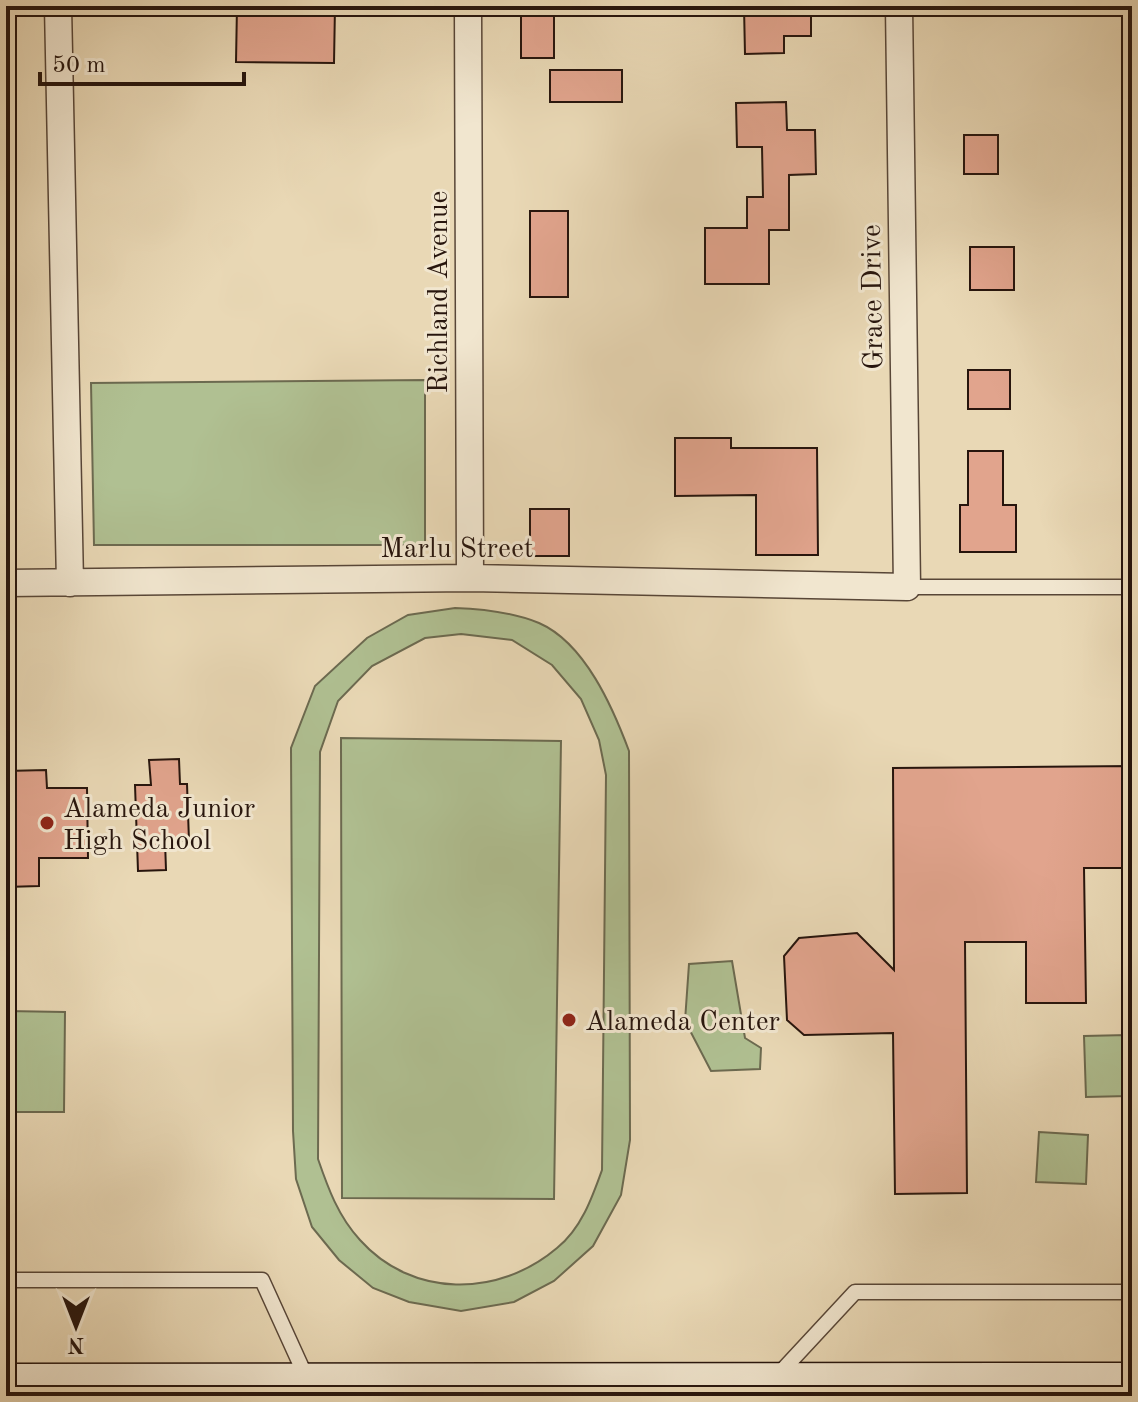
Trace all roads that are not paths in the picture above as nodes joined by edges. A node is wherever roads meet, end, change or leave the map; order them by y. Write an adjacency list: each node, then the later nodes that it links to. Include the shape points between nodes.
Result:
1 (58, 6): 6 (street)
2 (468, 6): 4 (street, Richland Avenue)
3 (899, 6): 7 (street, Grace Drive)
4 (470, 578): 6 (street, Marlu Street); 7 (street, Marlu Street)
5 (6, 583): 6 (street, Marlu Street)
6 (70, 583)
7 (907, 587): 8 (lane)
8 (1132, 587)
9 (6, 1280): 14 (lane, via 262,1280)
10 (1132, 1292): 11 (lane, via 855,1292)
11 (772, 1381): 15 (main road); 16 (main road)
12 (1132, 1382): 16 (main road)
13 (6, 1383): 14 (main road)
14 (292, 1387): 15 (main road)
15 (612, 1389)
16 (924, 1389)

